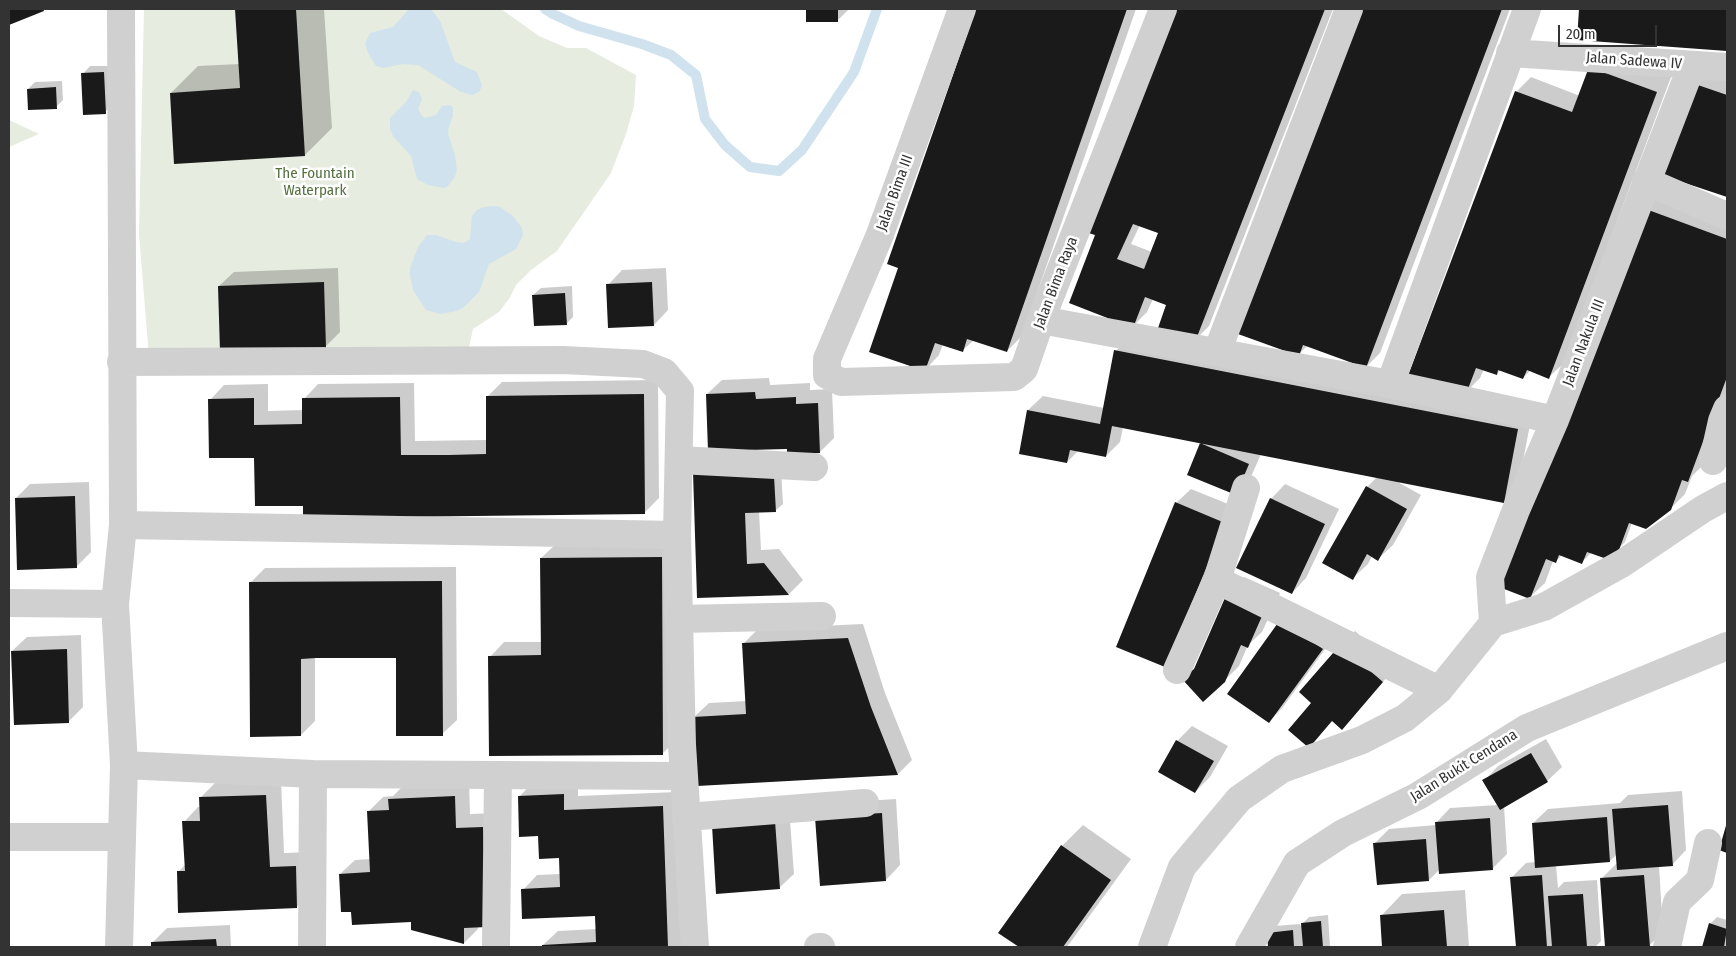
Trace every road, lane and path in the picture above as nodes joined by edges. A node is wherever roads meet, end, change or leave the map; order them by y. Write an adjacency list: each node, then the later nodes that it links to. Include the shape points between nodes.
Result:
1 (121, 9): 13 (street)
2 (962, 9): 14 (street, Jalan Bima III, via 879,237 827,359)
3 (1162, 9): 11 (street, Jalan Bima Raya)
4 (1349, 9): 12 (street)
5 (1527, 9): 6 (street)
6 (1510, 53): 7 (street, Jalan Sadewa IV); 15 (street)
7 (1692, 65): 8 (street, Jalan Sadewa IV); 9 (street, Jalan Nakula III)
8 (1727, 67)
9 (1646, 181): 10 (street); 17 (street, Jalan Nakula III)
10 (1727, 216)
11 (1041, 320): 12 (street); 14 (street, Jalan Bima Raya, via 1024,369 1014,377 841,382)
12 (1217, 352): 15 (street)
13 (121, 362): 18 (street, via 562,360 643,364 664,372 680,391); 23 (street)
14 (827, 375)
15 (1390, 384): 17 (street)
16 (1727, 409): 19 (street)
17 (1555, 420): 30 (street, Jalan Nakula III, via 1490,577)
18 (679, 460): 20 (street); 24 (street)
19 (1712, 461)
20 (814, 467)
21 (1246, 488): 25 (street)
22 (1727, 496): 30 (street, via 1623,563 1544,607)
23 (123, 525): 24 (street); 27 (street)
24 (677, 535): 29 (street)
25 (1217, 580): 32 (street); 33 (street)
26 (9, 603): 27 (street)
27 (115, 604): 34 (street)
28 (822, 616): 29 (street)
29 (679, 619): 37 (street)
30 (1493, 623): 33 (street)
31 (1727, 646): 48 (street, Jalan Bukit Cendana, via 1527,728 1418,796 1343,832 1297,863)
32 (1177, 670)
33 (1440, 690): 47 (street, via 1405,718 1362,740 1282,769 1238,799 1182,867)
34 (124, 764): 35 (street); 40 (street)
35 (313, 774): 36 (street); 45 (street)
36 (498, 776): 37 (street); 43 (street)
37 (684, 776): 39 (street)
38 (865, 803): 39 (street)
39 (687, 817): 46 (street)
40 (122, 837): 41 (street); 44 (street)
41 (9, 838)
42 (1708, 843): 49 (street, via 1700,880 1677,902)
43 (496, 945)
44 (119, 947)
45 (312, 947)
46 (695, 947)
47 (1152, 947)
48 (1249, 947)
49 (1667, 947)

